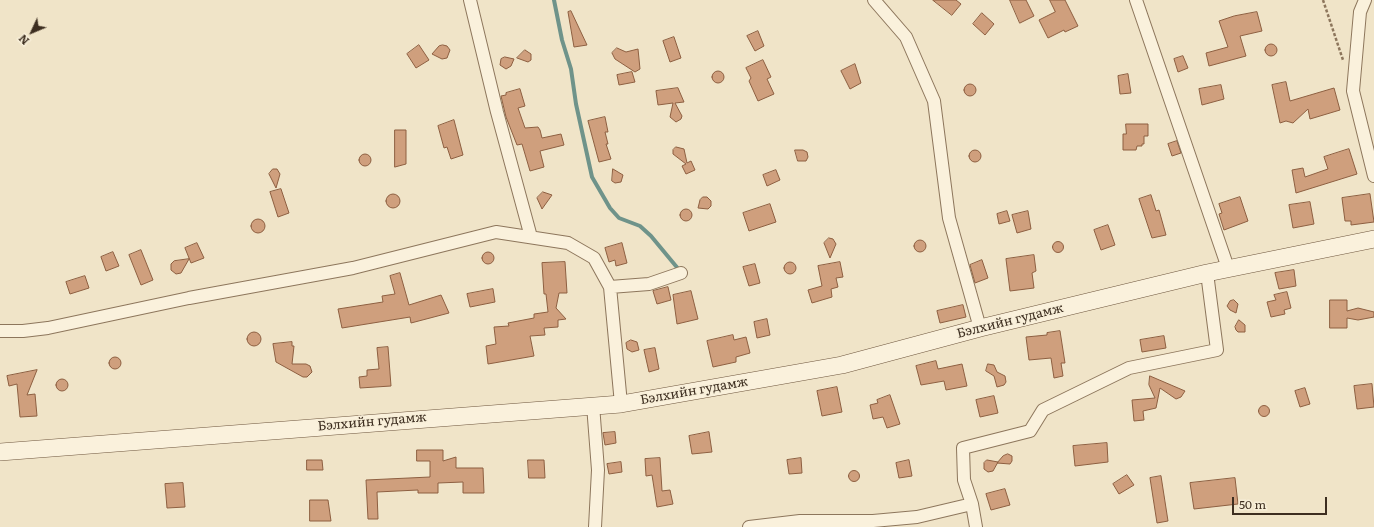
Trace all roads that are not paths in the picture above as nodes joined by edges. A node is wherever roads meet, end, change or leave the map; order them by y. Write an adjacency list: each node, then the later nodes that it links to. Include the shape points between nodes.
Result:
1 (470, 0): 6 (street)
2 (874, 0): 12 (street, via 906,37 934,101 949,218)
3 (1136, 0): 8 (street)
4 (1365, 0): 5 (street, via 1360,12 1353,91)
5 (1374, 176)
6 (531, 238): 11 (street, via 568,243 594,258); 13 (street, via 496,232 353,268 189,298 48,328)
7 (1374, 239): 8 (main road, Бэлхийн гудамж)
8 (1228, 268): 9 (main road, Бэлхийн гудамж)
9 (1208, 272): 12 (main road, Бэлхийн гудамж); 17 (street, via 1217,350 1129,368 1043,410 1030,431 963,448 964,480)
10 (681, 273): 11 (street, via 649,284)
11 (610, 287): 14 (street)
12 (980, 328): 14 (main road, Бэлхийн гудамж, via 842,365)
13 (0, 331)
14 (621, 404): 15 (main road, Бэлхийн гудамж)
15 (593, 405): 16 (main road, Бэлхийн гудамж); 19 (street, via 598,470)
16 (0, 452)
17 (972, 504): 18 (street); 21 (street)
18 (873, 524): 20 (street, via 800,521)
19 (595, 527)
20 (749, 527)
21 (976, 527)

